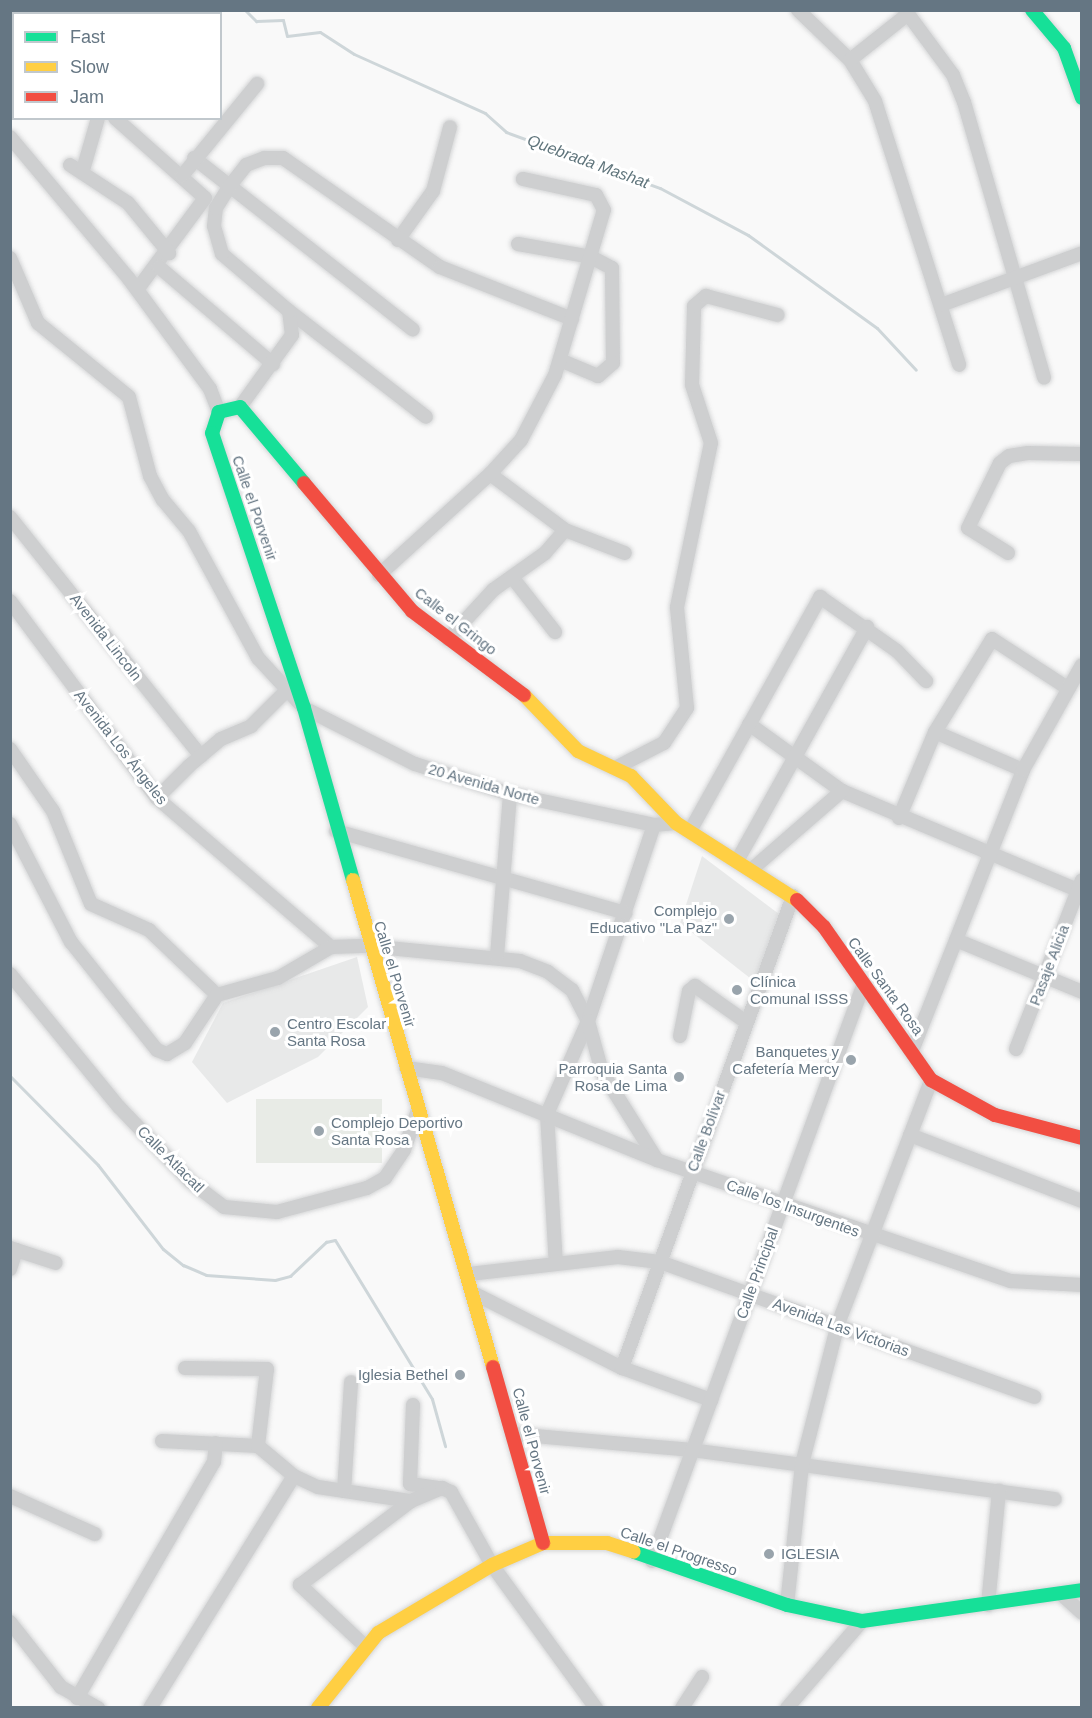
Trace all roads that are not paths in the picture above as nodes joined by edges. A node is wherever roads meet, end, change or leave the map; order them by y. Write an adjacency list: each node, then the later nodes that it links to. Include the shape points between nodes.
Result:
1 (798, 10): 4 (street)
2 (1032, 10): 5 (street, via 1064,48)
3 (907, 12): 4 (street); 25 (street, via 953,75)
4 (850, 60): 27 (street, via 878,110)
5 (1078, 76): 7 (street)
6 (257, 84): 8 (street)
7 (1082, 98)
8 (222, 118)
9 (97, 120): 20 (street, via 76,168 128,203)
10 (117, 120): 15 (street)
11 (218, 122): 14 (street)
12 (450, 127): 18 (street, via 433,191)
13 (10, 137): 26 (street, Calle el Porvenir)
14 (194, 158): 15 (street); 17 (street)
15 (182, 176): 20 (street, via 205,198)
16 (523, 178): 22 (street, via 582,190 601,200 602,220)
17 (229, 187): 18 (street, via 246,165 284,158); 28 (street, via 216,208 222,254); 31 (street)
18 (398, 240): 30 (street, via 466,280)
19 (518, 244): 22 (street)
20 (169, 253): 24 (street)
21 (1082, 253): 25 (street)
22 (591, 257): 30 (street); 32 (street, via 612,268 613,363 598,376)
23 (10, 258): 54 (street, 20 Avenida Norte, via 38,323 129,397 150,476 163,501 189,531 258,658)
24 (159, 267): 26 (street); 33 (street)
25 (1014, 275): 27 (street); 35 (street)
26 (137, 290): 37 (street, Calle el Porvenir, via 210,389)
27 (941, 305): 34 (street)
28 (289, 311): 33 (street, via 292,335); 38 (street)
29 (778, 315): 61 (street, via 706,296 694,306 692,386 711,443 677,607 687,708 664,743)
30 (572, 319): 32 (street)
31 (413, 330)
32 (560, 360): 40 (street, via 520,440)
33 (273, 364): 36 (street)
34 (959, 365)
35 (1044, 378)
36 (240, 407): 37 (street); 45 (street, Calle el Gringo)
37 (216, 415): 55 (street, Calle el Porvenir, via 212,433)
38 (426, 417)
39 (1082, 454): 44 (street, via 1018,454 1000,463 968,528 994,549)
40 (490, 474): 42 (street); 45 (street)
41 (10, 518): 59 (street, Avenida Lincoln)
42 (565, 531): 43 (street); 46 (street)
43 (625, 553)
44 (1008, 553)
45 (379, 575): 50 (street, Calle el Gringo)
46 (512, 577): 49 (street); 50 (street)
47 (10, 601): 65 (street, Avenida Los Ángeles)
48 (867, 627): 52 (street); 56 (street, via 828,598 813,602); 60 (street)
49 (555, 632)
50 (448, 639): 61 (street, Calle el Gringo, via 519,690 578,751)
51 (1082, 665): 53 (street)
52 (926, 681)
53 (1066, 687): 57 (street, via 992,639); 62 (street)
54 (287, 690): 55 (street, 20 Avenida Norte); 59 (street, via 251,726)
55 (304, 708): 64 (street, 20 Avenida Norte, via 415,764); 70 (street, Calle el Porvenir)
56 (749, 724): 60 (street); 71 (street)
57 (935, 732): 62 (street); 66 (street)
58 (10, 749): 87 (street, via 53,811 91,904 149,930)
59 (201, 756): 65 (street)
60 (799, 757): 63 (street); 73 (street)
61 (617, 767): 67 (street, Calle el Gringo)
62 (1023, 770): 72 (street)
63 (842, 791): 66 (street); 74 (street)
64 (510, 794): 69 (street, 20 Avenida Norte); 75 (street)
65 (157, 798): 81 (street, Avenida Los Ángeles)
66 (899, 818): 72 (street)
67 (676, 823): 69 (street, 20 Avenida Norte); 71 (street, Calle Santa Rosa)
68 (10, 824): 87 (street, via 70,942 157,1050 167,1054 185,1043)
69 (654, 825): 78 (street)
70 (336, 831): 75 (street); 80 (street, Calle el Porvenir)
71 (690, 831): 73 (street, Calle Santa Rosa)
72 (989, 853): 76 (street); 79 (street)
73 (737, 861): 74 (street, Calle Santa Rosa)
74 (751, 870): 77 (street, Calle Santa Rosa)
75 (501, 881): 78 (street); 82 (street)
76 (1080, 887): 84 (street, Pasaje Alicia)
77 (793, 896): 85 (street, Calle Santa Rosa, via 824,927); 89 (street, Calle Bolívar)
78 (626, 913): 88 (street)
79 (956, 940): 84 (street); 92 (street)
80 (368, 945): 81 (street); 82 (street); 93 (street, Calle el Porvenir)
81 (331, 947): 87 (street, via 278,978)
82 (497, 956): 88 (street, via 548,972 580,999)
83 (10, 974): 95 (street, Calle Atlacatl, via 119,1107 191,1182 224,1207 254,1214 277,1212 367,1188 385,1178 404,1150)
84 (1046, 978): 86 (street); 91 (street, Pasaje Alicia)
85 (863, 986): 92 (street, Calle Santa Rosa); 102 (street, Calle Principal)
86 (1082, 992)
87 (217, 995)
88 (588, 1021): 96 (street); 99 (street, via 602,1072)
89 (746, 1022): 90 (street, via 695,986 689,992); 100 (street, Calle Bolívar)
90 (681, 1036)
91 (1016, 1049)
92 (912, 1050): 94 (street, Calle Santa Rosa)
93 (406, 1068): 95 (street, Calle el Porvenir); 96 (street, Calle los Insurgentes, via 442,1073)
94 (931, 1080): 97 (street); 98 (street, Calle Santa Rosa, via 996,1115)
95 (418, 1110): 109 (street, Calle el Porvenir)
96 (548, 1114): 99 (street, Calle los Insurgentes); 107 (street)
97 (910, 1136): 101 (street); 103 (street)
98 (1082, 1138)
99 (657, 1160): 100 (street, Calle los Insurgentes)
100 (691, 1172): 102 (street, Calle los Insurgentes); 105 (street, Calle Bolívar)
101 (1082, 1201)
102 (783, 1202): 103 (street, Calle los Insurgentes); 112 (street, Calle Principal)
103 (872, 1237): 110 (street, Calle los Insurgentes, via 1011,1281); 113 (street)
104 (13, 1249): 106 (street); 108 (street)
105 (660, 1262): 107 (street, Avenida Las Victorias, via 618,1257); 112 (street, Avenida Las Victorias); 115 (street, Calle Bolívar)
106 (56, 1263)
107 (556, 1264): 109 (street, Avenida Las Victorias)
108 (10, 1269)
109 (469, 1274): 111 (street, Calle el Porvenir)
110 (1082, 1285)
111 (475, 1294): 115 (street); 120 (street, Calle el Porvenir)
112 (750, 1294): 113 (street, Avenida Las Victorias); 118 (street, Calle Principal)
113 (838, 1324): 117 (street, Avenida Las Victorias); 125 (street)
114 (184, 1368): 123 (street, via 267,1369)
115 (622, 1368): 118 (street)
116 (351, 1382): 128 (street)
117 (1034, 1397)
118 (711, 1400): 124 (street, Calle Principal)
119 (413, 1405): 127 (street, via 410,1484)
120 (513, 1434): 124 (street); 134 (street, Calle el Porvenir)
121 (162, 1441): 122 (street)
122 (216, 1443): 123 (street); 146 (street, via 214,1462)
123 (258, 1446): 126 (street)
124 (692, 1450): 125 (street); 135 (street, Calle Principal)
125 (802, 1464): 129 (street); 139 (street)
126 (294, 1476): 128 (street); 148 (street)
127 (442, 1488): 132 (street); 136 (street, via 458,1500)
128 (344, 1491): 132 (street)
129 (999, 1491): 131 (street); 140 (street)
130 (10, 1496): 133 (street)
131 (1055, 1499)
132 (411, 1501): 144 (street, via 300,1585)
133 (95, 1534)
134 (543, 1543): 135 (street, Calle el Progresso, via 607,1543); 136 (street, Calle el Progresso)
135 (652, 1561): 139 (street, Calle el Progresso)
136 (492, 1565): 144 (street, Calle el Progresso, via 378,1633); 150 (street)
137 (1082, 1590): 138 (street, Calle el Progresso)
138 (1061, 1594): 140 (street, Calle el Progresso); 141 (street)
139 (787, 1605): 143 (street, Calle el Progresso)
140 (988, 1605): 143 (street, Calle el Progresso)
141 (1082, 1613)
142 (10, 1622): 146 (street, via 61,1687)
143 (862, 1622): 152 (street)
144 (366, 1647): 149 (street, Calle el Progresso)
145 (702, 1677): 151 (street)
146 (77, 1698): 147 (street)
147 (98, 1707)
148 (150, 1707)
149 (318, 1707)
150 (596, 1707)
151 (682, 1707)
152 (787, 1707)

